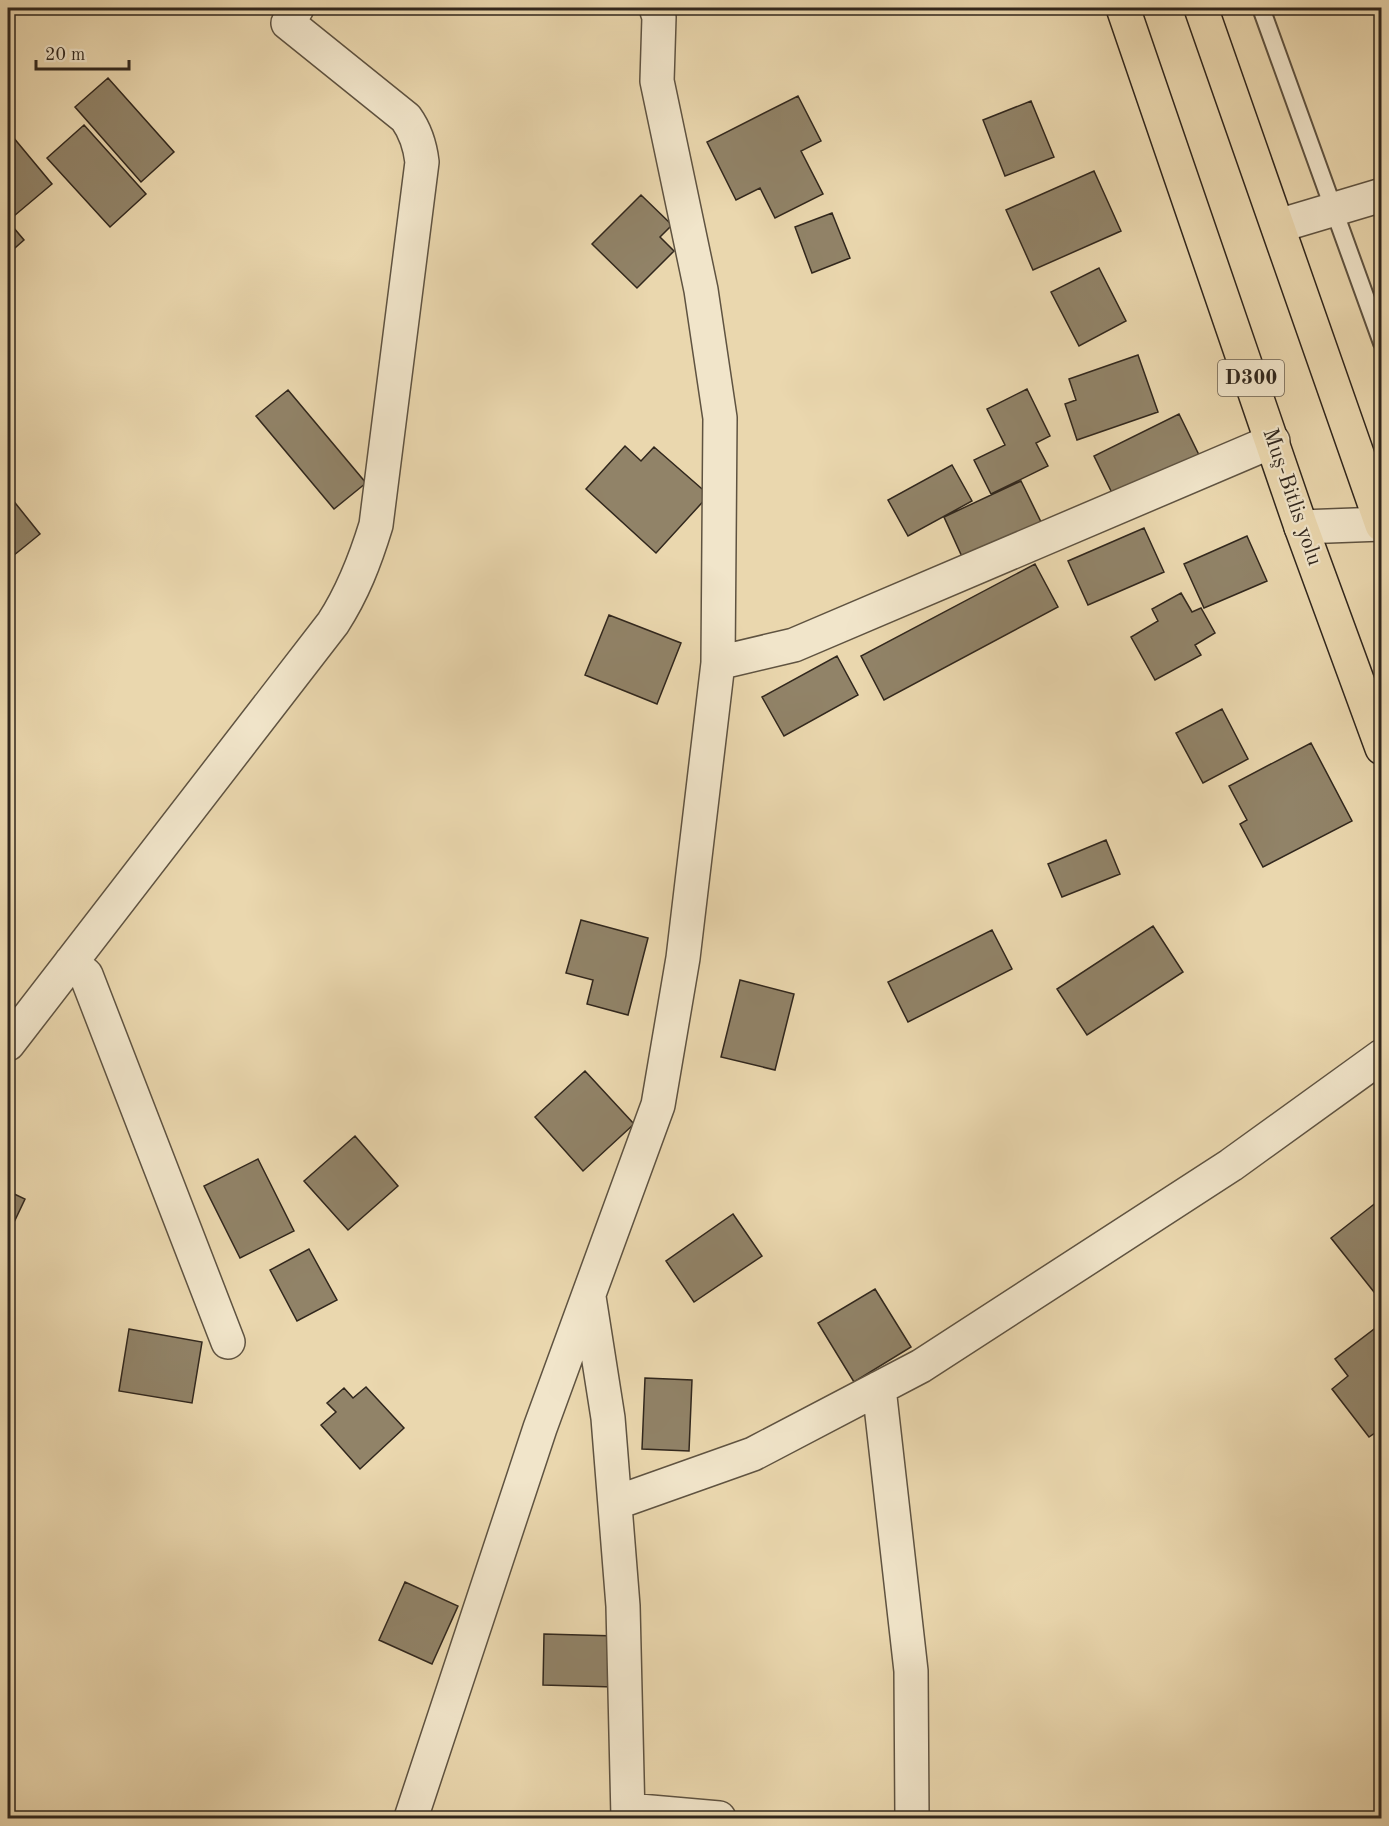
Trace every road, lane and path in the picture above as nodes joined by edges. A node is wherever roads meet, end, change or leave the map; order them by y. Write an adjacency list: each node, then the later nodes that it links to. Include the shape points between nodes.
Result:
1 (297, 8): 15 (street, via 288,23 405,118 421,151 376,525 357,582 333,623)
2 (657, 8): 13 (street, via 657,81 701,290 720,418)
3 (1123, 8): 10 (highway, Muş-Bitlis yolu / D300)
4 (1201, 8): 8 (highway)
5 (1261, 8): 7 (lane)
6 (1382, 195): 7 (street)
7 (1334, 209): 8 (street); 9 (lane)
8 (1278, 226): 11 (highway)
9 (1382, 343)
10 (1273, 441): 12 (highway, Muş-Bitlis yolu / D300); 13 (street, via 794,645)
11 (1381, 524): 12 (street)
12 (1301, 527): 14 (highway, Muş-Bitlis yolu / D300)
13 (718, 663): 18 (street, via 683,958 658,1105)
14 (1382, 748)
15 (71, 962): 16 (street); 19 (street, via 86,975)
16 (8, 1044)
17 (1382, 1056): 20 (street, via 1231,1165 921,1366)
18 (589, 1296): 21 (street, via 608,1418); 23 (street, via 540,1428)
19 (228, 1342)
20 (879, 1388): 21 (street, via 753,1454); 25 (street, via 911,1671)
21 (615, 1503): 22 (street, via 623,1606)
22 (628, 1814): 24 (street)
23 (411, 1818)
24 (719, 1818)
25 (912, 1818)

